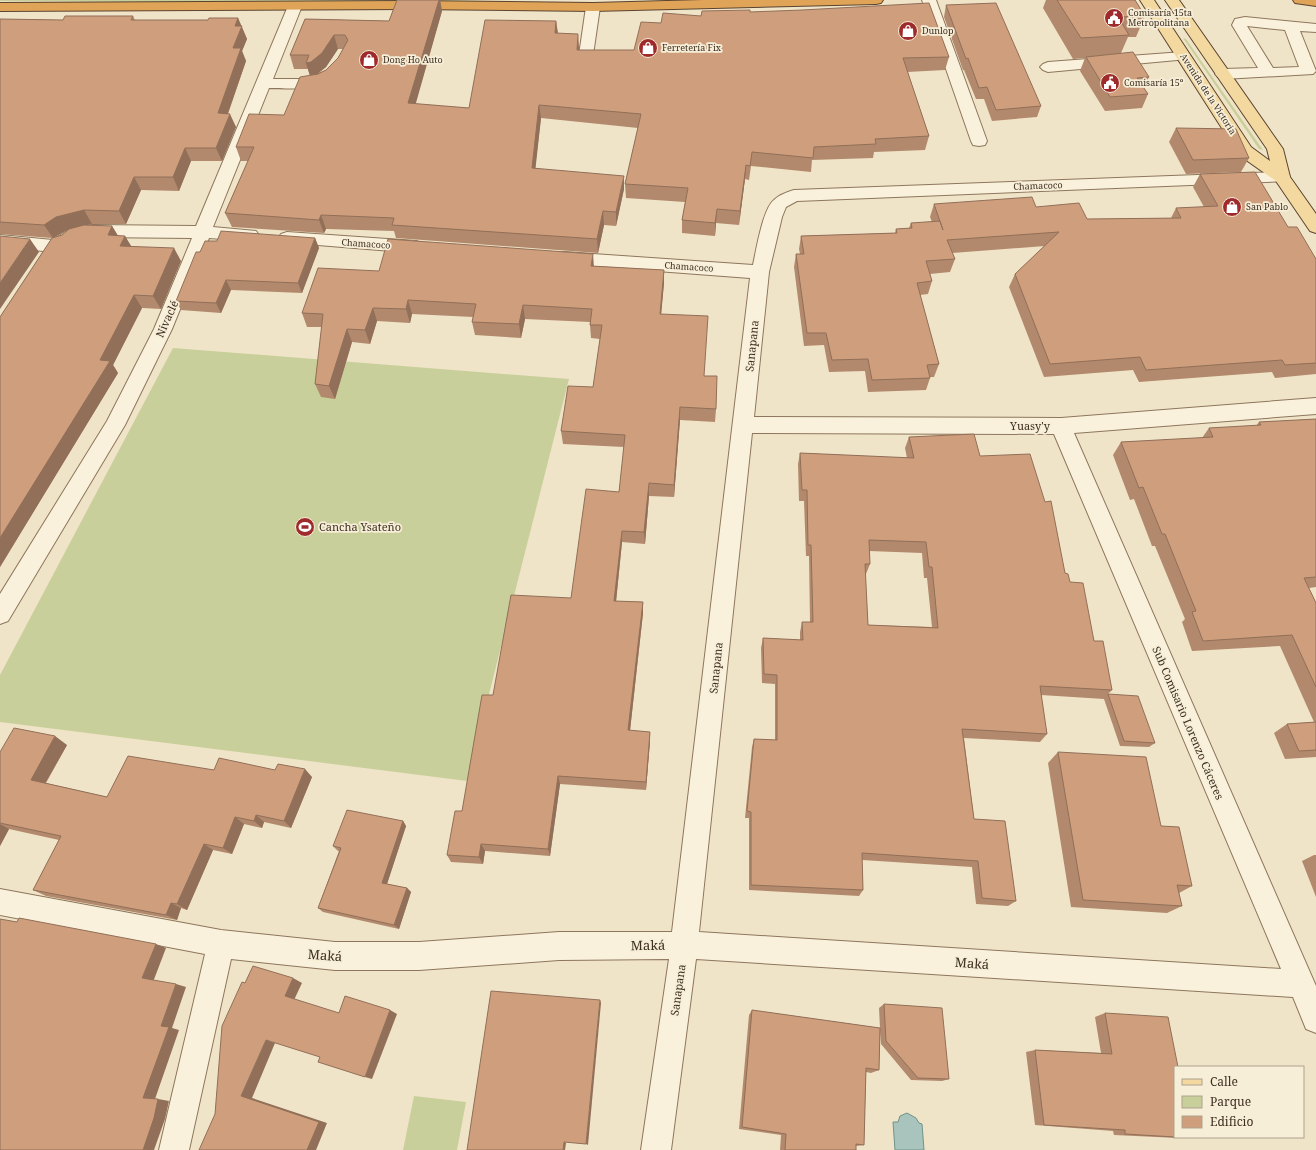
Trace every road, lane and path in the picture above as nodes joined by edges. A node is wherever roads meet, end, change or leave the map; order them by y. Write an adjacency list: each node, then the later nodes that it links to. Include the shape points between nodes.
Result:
1 (876, 0): 6 (highway)
2 (929, 0): 22 (street)
3 (1147, 0): 14 (main road, Avenida de la Victoria)
4 (1172, 0): 19 (main road, Avenida de la Victoria)
5 (1300, 0): 7 (highway)
6 (782, 2): 10 (highway)
7 (1316, 2)
8 (295, 6): 9 (highway); 10 (highway); 20 (street, Nivaclé)
9 (0, 7)
10 (593, 7): 13 (street)
11 (1291, 26): 12 (street); 17 (street); 18 (street, via 1240,22 1239,25)
12 (1316, 28)
13 (586, 55)
14 (1183, 56): 16 (street); 23 (main road, Avenida de la Victoria, via 1245,151)
15 (336, 65): 20 (street, via 328,76 316,82)
16 (1048, 67)
17 (1308, 71): 18 (street); 21 (street)
18 (1268, 72): 19 (street)
19 (1223, 74): 23 (main road, Avenida de la Victoria, via 1275,149)
20 (264, 82): 27 (street, Nivaclé)
21 (1316, 85)
22 (979, 141)
23 (1282, 177): 24 (street, Chamacoco); 25 (main road, Avenida de la Victoria)
24 (794, 196): 31 (street, Sanapana, via 779,204 773,217)
25 (1310, 211): 26 (main road, Avenida de la Victoria)
26 (1316, 227)
27 (204, 232): 28 (street, Chamacoco, via 92,231 71,236 49,254); 29 (street, Chamacoco); 35 (street, Nivaclé, via 163,329 115,425)
28 (0, 241)
29 (431, 248)
30 (550, 257): 31 (street, Chamacoco)
31 (760, 272): 33 (street, Sanapana)
32 (1316, 406): 34 (street, Yuasy'y)
33 (743, 425): 34 (street, Yuasy'y); 38 (street, Sanapana)
34 (1061, 426): 39 (street, Sub Comisario Lorenzo Cáceres)
35 (0, 614)
36 (0, 902): 37 (street, Maká)
37 (221, 944): 38 (street, Maká, via 335,956 419,956 559,946); 41 (street)
38 (684, 944): 39 (street, Maká); 42 (street, Sanapana)
39 (1300, 984): 40 (street, Sub Comisario Lorenzo Cáceres)
40 (1316, 1019)
41 (174, 1150)
42 (656, 1150)

